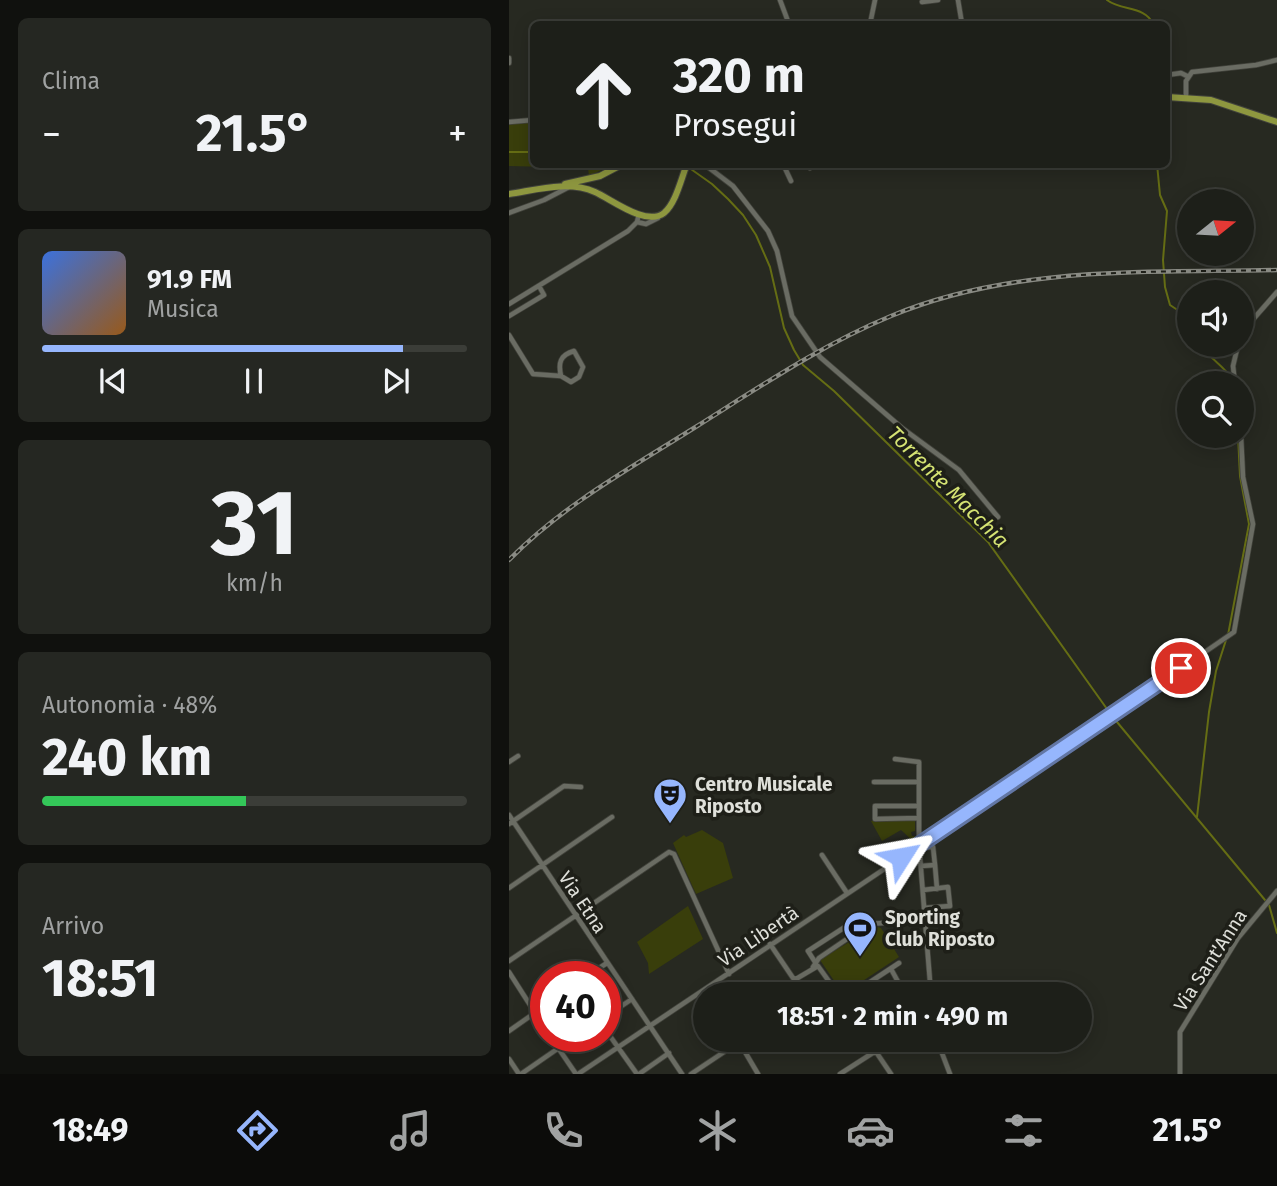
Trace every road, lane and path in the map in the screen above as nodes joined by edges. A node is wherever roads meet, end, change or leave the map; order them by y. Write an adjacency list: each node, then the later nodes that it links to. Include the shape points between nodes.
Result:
1 (780, 0): 6 (street)
2 (875, 0): 7 (street)
3 (938, 0): 5 (street)
4 (958, 0): 8 (street)
5 (922, 2)
6 (788, 21)
7 (871, 21)
8 (962, 21)
9 (1277, 60): 11 (street)
10 (1170, 75): 11 (street)
11 (1187, 76): 13 (street)
12 (1170, 97): 13 (main road)
13 (1186, 97): 16 (main road, via 1211,100)
14 (530, 120): 15 (street)
15 (509, 122)
16 (1277, 122)
17 (615, 168): 21 (main road)
18 (685, 168): 28 (main road, via 671,204 661,215)
19 (709, 168): 37 (street, via 734,186 768,231 795,323 820,357 959,470)
20 (785, 168): 22 (street)
21 (600, 176): 23 (main road); 25 (main road, via 587,183)
22 (791, 181)
23 (553, 187): 24 (main road); 26 (main road)
24 (570, 187): 25 (main road); 27 (street)
25 (588, 190): 28 (main road)
26 (509, 194)
27 (509, 213)
28 (638, 218): 29 (street, via 628,231)
29 (539, 286): 31 (street); 32 (street, via 544,295)
30 (1277, 292): 33 (street)
31 (509, 304)
32 (509, 316)
33 (1254, 318)
34 (509, 335): 35 (street, via 533,374)
35 (561, 376): 35 (street, via 571,382 579,377 583,363 574,351 561,358)
36 (1242, 448): 49 (street, Via Libertà, via 1253,524 1235,628 1229,636)
37 (998, 517)
38 (518, 756): 40 (street)
39 (895, 759): 42 (street, via 919,762)
40 (509, 762)
41 (875, 782): 42 (street)
42 (919, 782): 44 (street)
43 (581, 787): 48 (street, via 564,786)
44 (919, 806): 47 (street); 47 (street, via 875,806 875,819)
45 (509, 815): 48 (street, Via Etna)
46 (612, 817): 52 (street)
47 (919, 818): 49 (street)
48 (511, 823): 52 (street, Via Etna)
49 (919, 846): 51 (street, via 933,847); 53 (street); 58 (street, Via Libertà)
50 (822, 855): 58 (street)
51 (935, 865): 53 (street); 55 (street)
52 (542, 866): 54 (street); 60 (street, Via Etna)
53 (921, 866): 56 (street)
54 (509, 888)
55 (937, 889): 56 (street); 59 (street, via 948,887 950,906)
56 (923, 890): 59 (street)
57 (1277, 891): 105 (street, Via Sant'Anna, via 1215,973 1180,1032)
58 (847, 893): 63 (street, Via Libertà)
59 (924, 908): 61 (street)
60 (575, 916): 64 (street); 65 (street, Via Etna); 70 (street, via 672,853)
61 (925, 920): 62 (street); 75 (street)
62 (868, 925): 67 (street); 67 (street, via 862,916 808,951)
63 (770, 944): 67 (street, via 793,978); 70 (street, Via Libertà)
64 (509, 961)
65 (606, 961)
66 (899, 963): 68 (street)
67 (814, 964): 72 (street)
68 (891, 969): 73 (street); 74 (street)
69 (509, 972): 79 (street)
70 (729, 974): 71 (street, Via Libertà)
71 (716, 982)
72 (830, 982)
73 (871, 982)
74 (898, 982)
75 (931, 982)
76 (621, 983): 78 (street, Via Etna)
77 (693, 997): 82 (street, Via Libertà)
78 (632, 999): 80 (street); 82 (street, Via Etna)
79 (530, 1004)
80 (621, 1006)
81 (530, 1016): 83 (street)
82 (650, 1026): 84 (street, Via Libertà); 94 (street, Via Etna)
83 (509, 1031)
84 (621, 1045)
85 (621, 1051): 98 (street)
86 (552, 1052): 96 (street)
87 (561, 1052): 97 (street)
88 (610, 1052): 97 (street, Via Libertà)
89 (722, 1052): 100 (street)
90 (745, 1052): 101 (street)
91 (874, 1052): 102 (street)
92 (877, 1052): 103 (street)
93 (942, 1052): 104 (street)
94 (669, 1054): 98 (street); 99 (street, Via Etna)
95 (509, 1059): 96 (street)
96 (520, 1074)
97 (577, 1074)
98 (638, 1074)
99 (682, 1074)
100 (691, 1074)
101 (758, 1074)
102 (840, 1074)
103 (891, 1074)
104 (950, 1074)
105 (1180, 1074)

